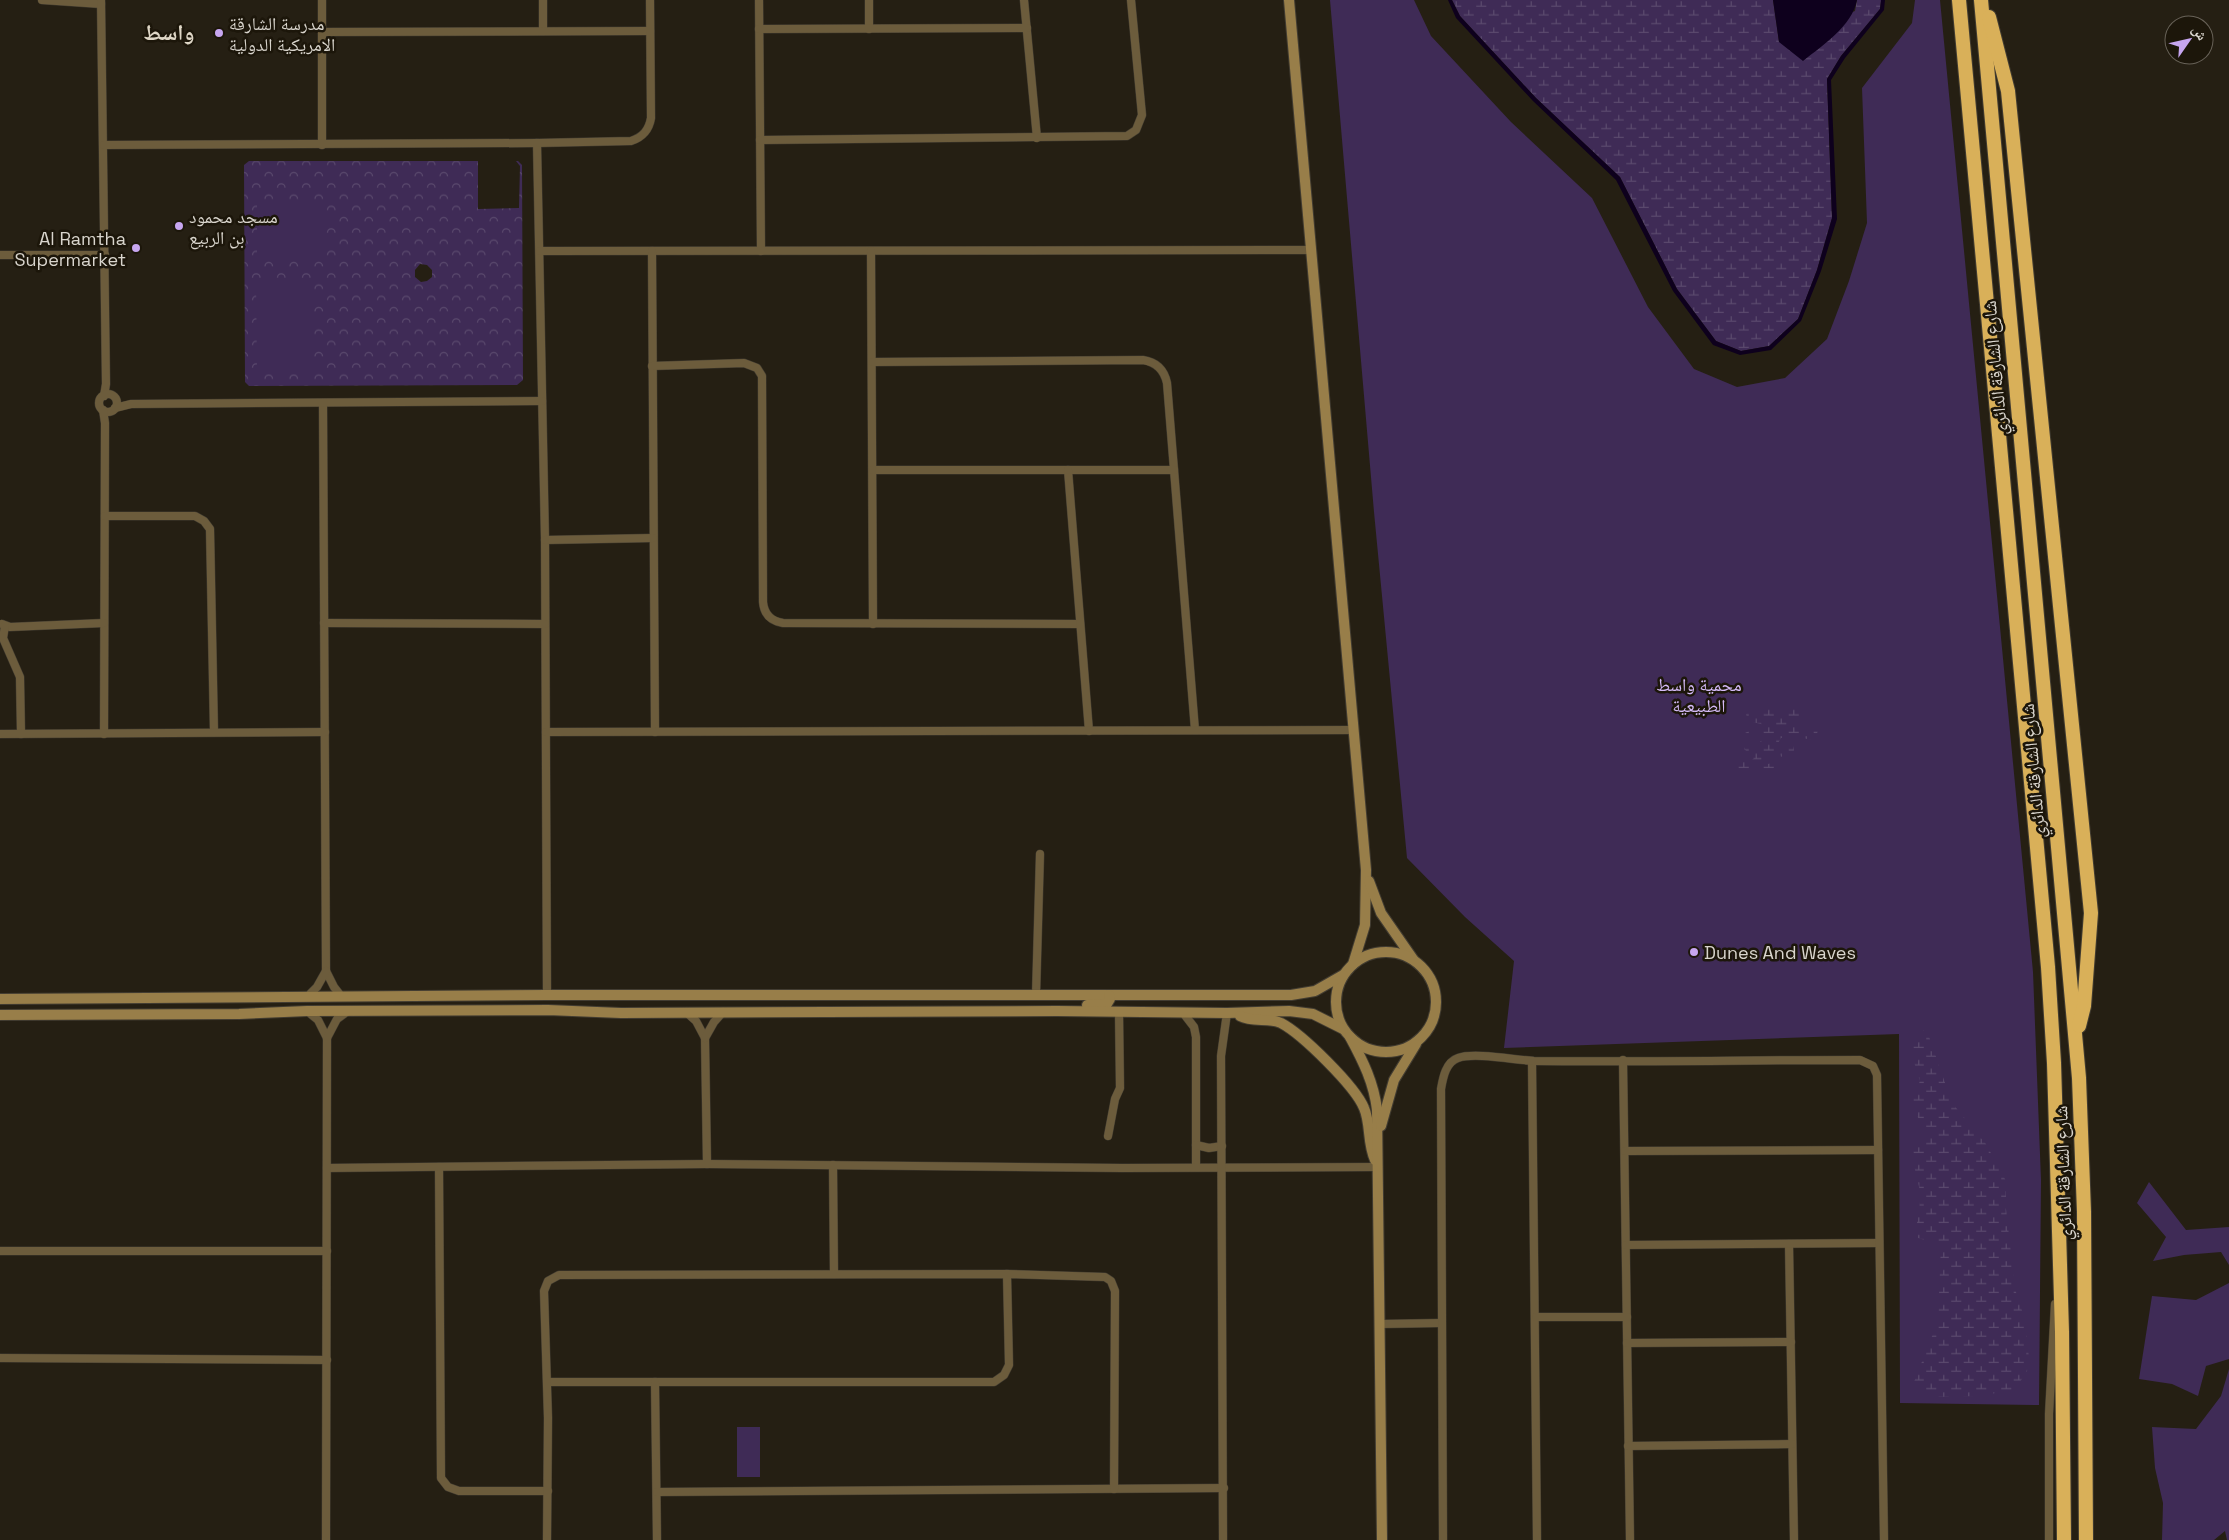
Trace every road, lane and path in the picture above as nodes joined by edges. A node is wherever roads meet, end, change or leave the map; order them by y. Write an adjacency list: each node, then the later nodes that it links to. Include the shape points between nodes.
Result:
1 (42, 0): 12 (street)
2 (322, 0): 18 (street)
3 (543, 0): 17 (street)
4 (650, 0): 16 (street)
5 (759, 0): 14 (street)
6 (869, 0): 15 (street)
7 (1024, 0): 13 (street)
8 (1131, 0): 19 (street, via 1142,115 1136,130 1122,138)
9 (1289, 0): 24 (main road)
10 (1959, 0): 107 (highway, شارع الشارقة الدائري, via 2048,967)
11 (1983, 0): 82 (highway, شارع الشارقة الدائري); 82 (highway, via 2008,91 2091,913 2084,1006)
12 (101, 2): 22 (street)
13 (1027, 28): 15 (street); 19 (street)
14 (759, 29): 15 (street); 20 (street)
15 (869, 29)
16 (650, 30): 17 (street); 21 (street, via 651,118 642,136 630,141)
17 (543, 31): 18 (street)
18 (322, 32): 23 (street)
19 (1037, 138): 20 (street)
20 (760, 140): 27 (street)
21 (537, 143): 23 (street); 25 (street)
22 (104, 145): 23 (street); 30 (street)
23 (322, 145)
24 (1311, 250): 28 (street); 52 (main road)
25 (540, 251): 26 (street); 34 (street)
26 (652, 251): 27 (street); 32 (street)
27 (761, 251): 28 (street)
28 (871, 251): 31 (street)
29 (0, 255): 30 (street)
30 (105, 255): 33 (street, via 106,384)
31 (873, 362): 38 (street); 40 (street, via 1149,361 1166,377)
32 (652, 366): 42 (street); 48 (street, via 744,363 757,368 763,381 763,602 766,612 773,620 783,623)
33 (110, 397): 36 (street); 37 (street); 37 (street, via 100,403)
34 (542, 401): 35 (street); 43 (street)
35 (323, 403): 36 (street); 45 (street)
36 (131, 404): 37 (street)
37 (110, 410): 41 (street, via 105,423)
38 (873, 470): 39 (street); 48 (street)
39 (1068, 470): 40 (street); 49 (street)
40 (1174, 470): 51 (street)
41 (105, 516): 44 (street); 53 (street, via 190,516 200,518 208,525 211,534)
42 (654, 538): 43 (street); 56 (street)
43 (545, 540): 47 (street)
44 (104, 623): 46 (street); 59 (street)
45 (324, 623): 47 (street); 54 (street)
46 (2, 624): 58 (street, via 3,638 20,677)
47 (545, 624): 55 (street)
48 (872, 624): 49 (street)
49 (1080, 624): 50 (street)
50 (1089, 730): 51 (street); 56 (street)
51 (1196, 730): 52 (street)
52 (1353, 730): 61 (main road)
53 (214, 732): 54 (street); 59 (street)
54 (325, 732): 64 (street)
55 (546, 732): 56 (street); 66 (street)
56 (655, 732)
57 (0, 734): 58 (street)
58 (21, 734): 59 (street)
59 (104, 734)
60 (1040, 854): 67 (street)
61 (1366, 870): 62 (main road, via 1381,913); 63 (main road, via 1365,925)
62 (1415, 962): 63 (main road, via 1390,952 1364,957); 86 (main road, via 1428,975 1436,999 1431,1024)
63 (1353, 964): 65 (main road)
64 (326, 971): 69 (street); 70 (street)
65 (1343, 975): 68 (main road, via 1322,987 1299,994); 81 (main road, via 1335,1002)
66 (547, 995): 67 (main road); 70 (main road)
67 (1036, 995): 68 (main road)
68 (1109, 995): 74 (main road, via 1107,1004 1077,1005)
69 (308, 996): 70 (main road); 71 (main road)
70 (341, 996)
71 (0, 999)
72 (308, 1010): 73 (main road); 80 (main road, via 239,1014); 84 (street, via 322,1025)
73 (349, 1011): 77 (main road); 84 (street, via 337,1019)
74 (1057, 1011): 75 (main road); 76 (main road)
75 (723, 1012): 77 (main road); 85 (street)
76 (1118, 1012): 79 (main road); 89 (street, via 1120,1088)
77 (687, 1013): 85 (street)
78 (1231, 1013): 79 (main road); 81 (main road, via 1305,1012); 92 (street, via 1221,1056); 97 (main road, via 1249,1019 1275,1021 1290,1028 1351,1087 1365,1110 1370,1149)
79 (1184, 1014): 91 (street, via 1196,1033)
80 (0, 1016)
81 (1343, 1029): 83 (main road)
82 (2076, 1033): 138 (highway, شارع الشارقة الدائري, via 2083,1176)
83 (1350, 1037): 86 (main road, via 1371,1050 1384,1053 1396,1052); 90 (main road, via 1374,1091)
84 (327, 1038): 100 (street)
85 (705, 1038): 95 (street)
86 (1419, 1041): 90 (main road, via 1403,1062 1392,1085)
87 (1624, 1060): 88 (street); 93 (street, via 1865,1060 1877,1075); 94 (street)
88 (1532, 1061): 110 (street); 112 (street, via 1468,1056 1457,1058 1447,1066 1443,1076)
89 (1108, 1136)
90 (1377, 1142): 97 (main road)
91 (1196, 1146): 92 (street); 99 (street)
92 (1222, 1146): 101 (street)
93 (1878, 1150): 94 (street); 102 (street)
94 (1625, 1151): 104 (street)
95 (707, 1164): 96 (street); 98 (street)
96 (833, 1165): 99 (street); 108 (street)
97 (1377, 1166): 101 (street); 113 (main road)
98 (439, 1167): 100 (street); 124 (street, via 441,1478 448,1487 459,1491)
99 (1196, 1167): 101 (street)
100 (327, 1168): 106 (street)
101 (1222, 1168): 122 (street)
102 (1879, 1243): 103 (street); 135 (street)
103 (1789, 1244): 104 (street); 114 (street)
104 (1626, 1245): 111 (street)
105 (0, 1251): 106 (street)
106 (327, 1251): 117 (street)
107 (2060, 1267): 136 (street, via 2049,1414); 137 (highway, شارع الشارقة الدائري)
108 (834, 1274): 109 (street); 118 (street, via 555,1276 548,1280 544,1291)
109 (1007, 1274): 119 (street, via 1009,1364 1004,1375 994,1382); 123 (street, via 1101,1276 1113,1284)
110 (1536, 1317): 111 (street); 132 (street)
111 (1627, 1317): 115 (street)
112 (1441, 1323): 113 (street); 131 (street)
113 (1380, 1324): 130 (main road)
114 (1790, 1342): 115 (street); 120 (street)
115 (1627, 1344): 121 (street)
116 (0, 1358): 117 (street)
117 (327, 1360): 126 (street)
118 (548, 1382): 119 (street); 124 (street)
119 (655, 1382): 125 (street)
120 (1792, 1444): 121 (street); 134 (street)
121 (1628, 1446): 133 (street)
122 (1224, 1488): 123 (street); 129 (street)
123 (1114, 1489): 125 (street)
124 (548, 1491): 127 (street)
125 (657, 1492): 128 (street)
126 (326, 1540)
127 (547, 1540)
128 (657, 1540)
129 (1223, 1540)
130 (1382, 1540)
131 (1443, 1540)
132 (1537, 1540)
133 (1630, 1540)
134 (1794, 1540)
135 (1884, 1540)
136 (2049, 1540)
137 (2064, 1540)
138 (2086, 1540)

